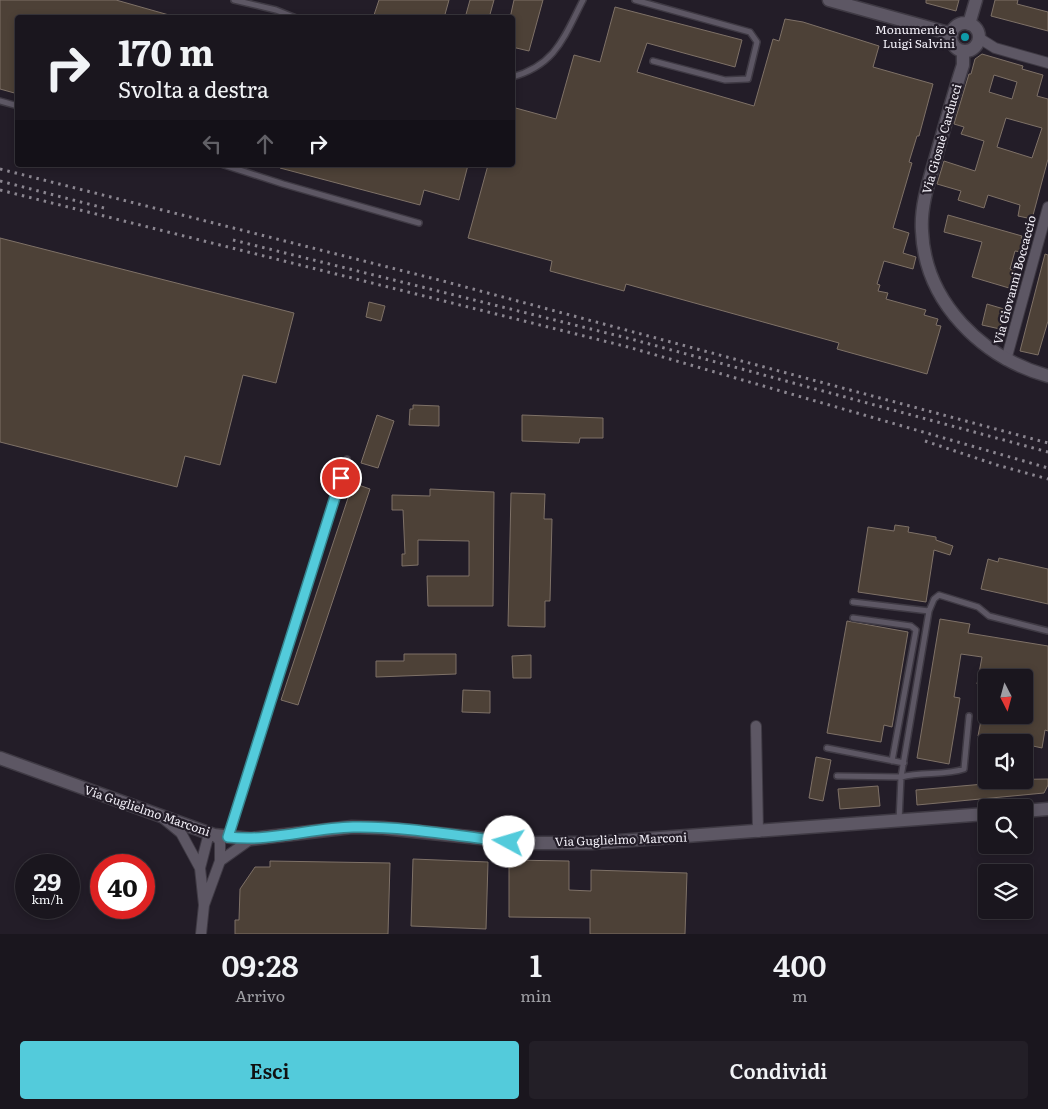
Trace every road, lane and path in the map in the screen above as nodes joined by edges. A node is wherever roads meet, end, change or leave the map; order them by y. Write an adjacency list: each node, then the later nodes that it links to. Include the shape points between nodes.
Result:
1 (234, 0): 6 (lane)
2 (583, 0): 13 (lane, via 560,43 544,63 531,72)
3 (635, 0): 11 (lane, via 750,32 757,42 748,79 725,80)
4 (829, 0): 8 (street)
5 (976, 0): 7 (street)
6 (288, 15)
7 (969, 24): 8 (street, via 958,25); 9 (street, via 976,28)
8 (952, 34): 10 (street, via 953,43)
9 (979, 38): 10 (street, via 972,49); 12 (street, via 995,48)
10 (963, 51): 19 (street, Via Giosuè Carducci, via 963,66 926,194 921,230 934,282 964,328)
11 (653, 61)
12 (1048, 62)
13 (515, 76)
14 (0, 101): 15 (lane)
15 (15, 105)
16 (230, 167): 18 (lane)
17 (1048, 207): 19 (street, Via Giovanni Boccaccio)
18 (419, 223)
19 (1006, 360): 20 (street, Via Giosuè Carducci)
20 (1048, 376)
21 (347, 459): 42 (lane)
22 (853, 602): 23 (lane)
23 (929, 611): 25 (lane, via 939,596 978,607 989,616); 31 (lane)
24 (853, 618): 30 (lane, via 911,626 916,630)
25 (1048, 631)
26 (969, 716): 33 (lane, via 964,769 951,774)
27 (756, 726): 40 (street)
28 (827, 748): 30 (lane)
29 (0, 758): 38 (street, Via Guglielmo Marconi)
30 (892, 761): 31 (lane)
31 (904, 763): 33 (lane)
32 (837, 776): 33 (lane)
33 (902, 777): 39 (lane)
34 (1048, 808): 35 (street); 37 (street)
35 (1033, 810)
36 (978, 815): 39 (street, Via Guglielmo Marconi)
37 (1048, 815)
38 (162, 817): 41 (street, Via Guglielmo Marconi); 45 (street, via 181,833)
39 (899, 821): 40 (street, Via Guglielmo Marconi)
40 (758, 832): 43 (street, Via Guglielmo Marconi, via 527,844 352,827)
41 (214, 835): 42 (street, Via Guglielmo Marconi); 44 (street, via 220,841); 45 (street, via 208,837)
42 (228, 837): 43 (street, Via Guglielmo Marconi)
43 (251, 839): 44 (street)
44 (220, 862): 46 (street)
45 (200, 868): 46 (street)
46 (204, 905): 47 (street)
47 (201, 934)

